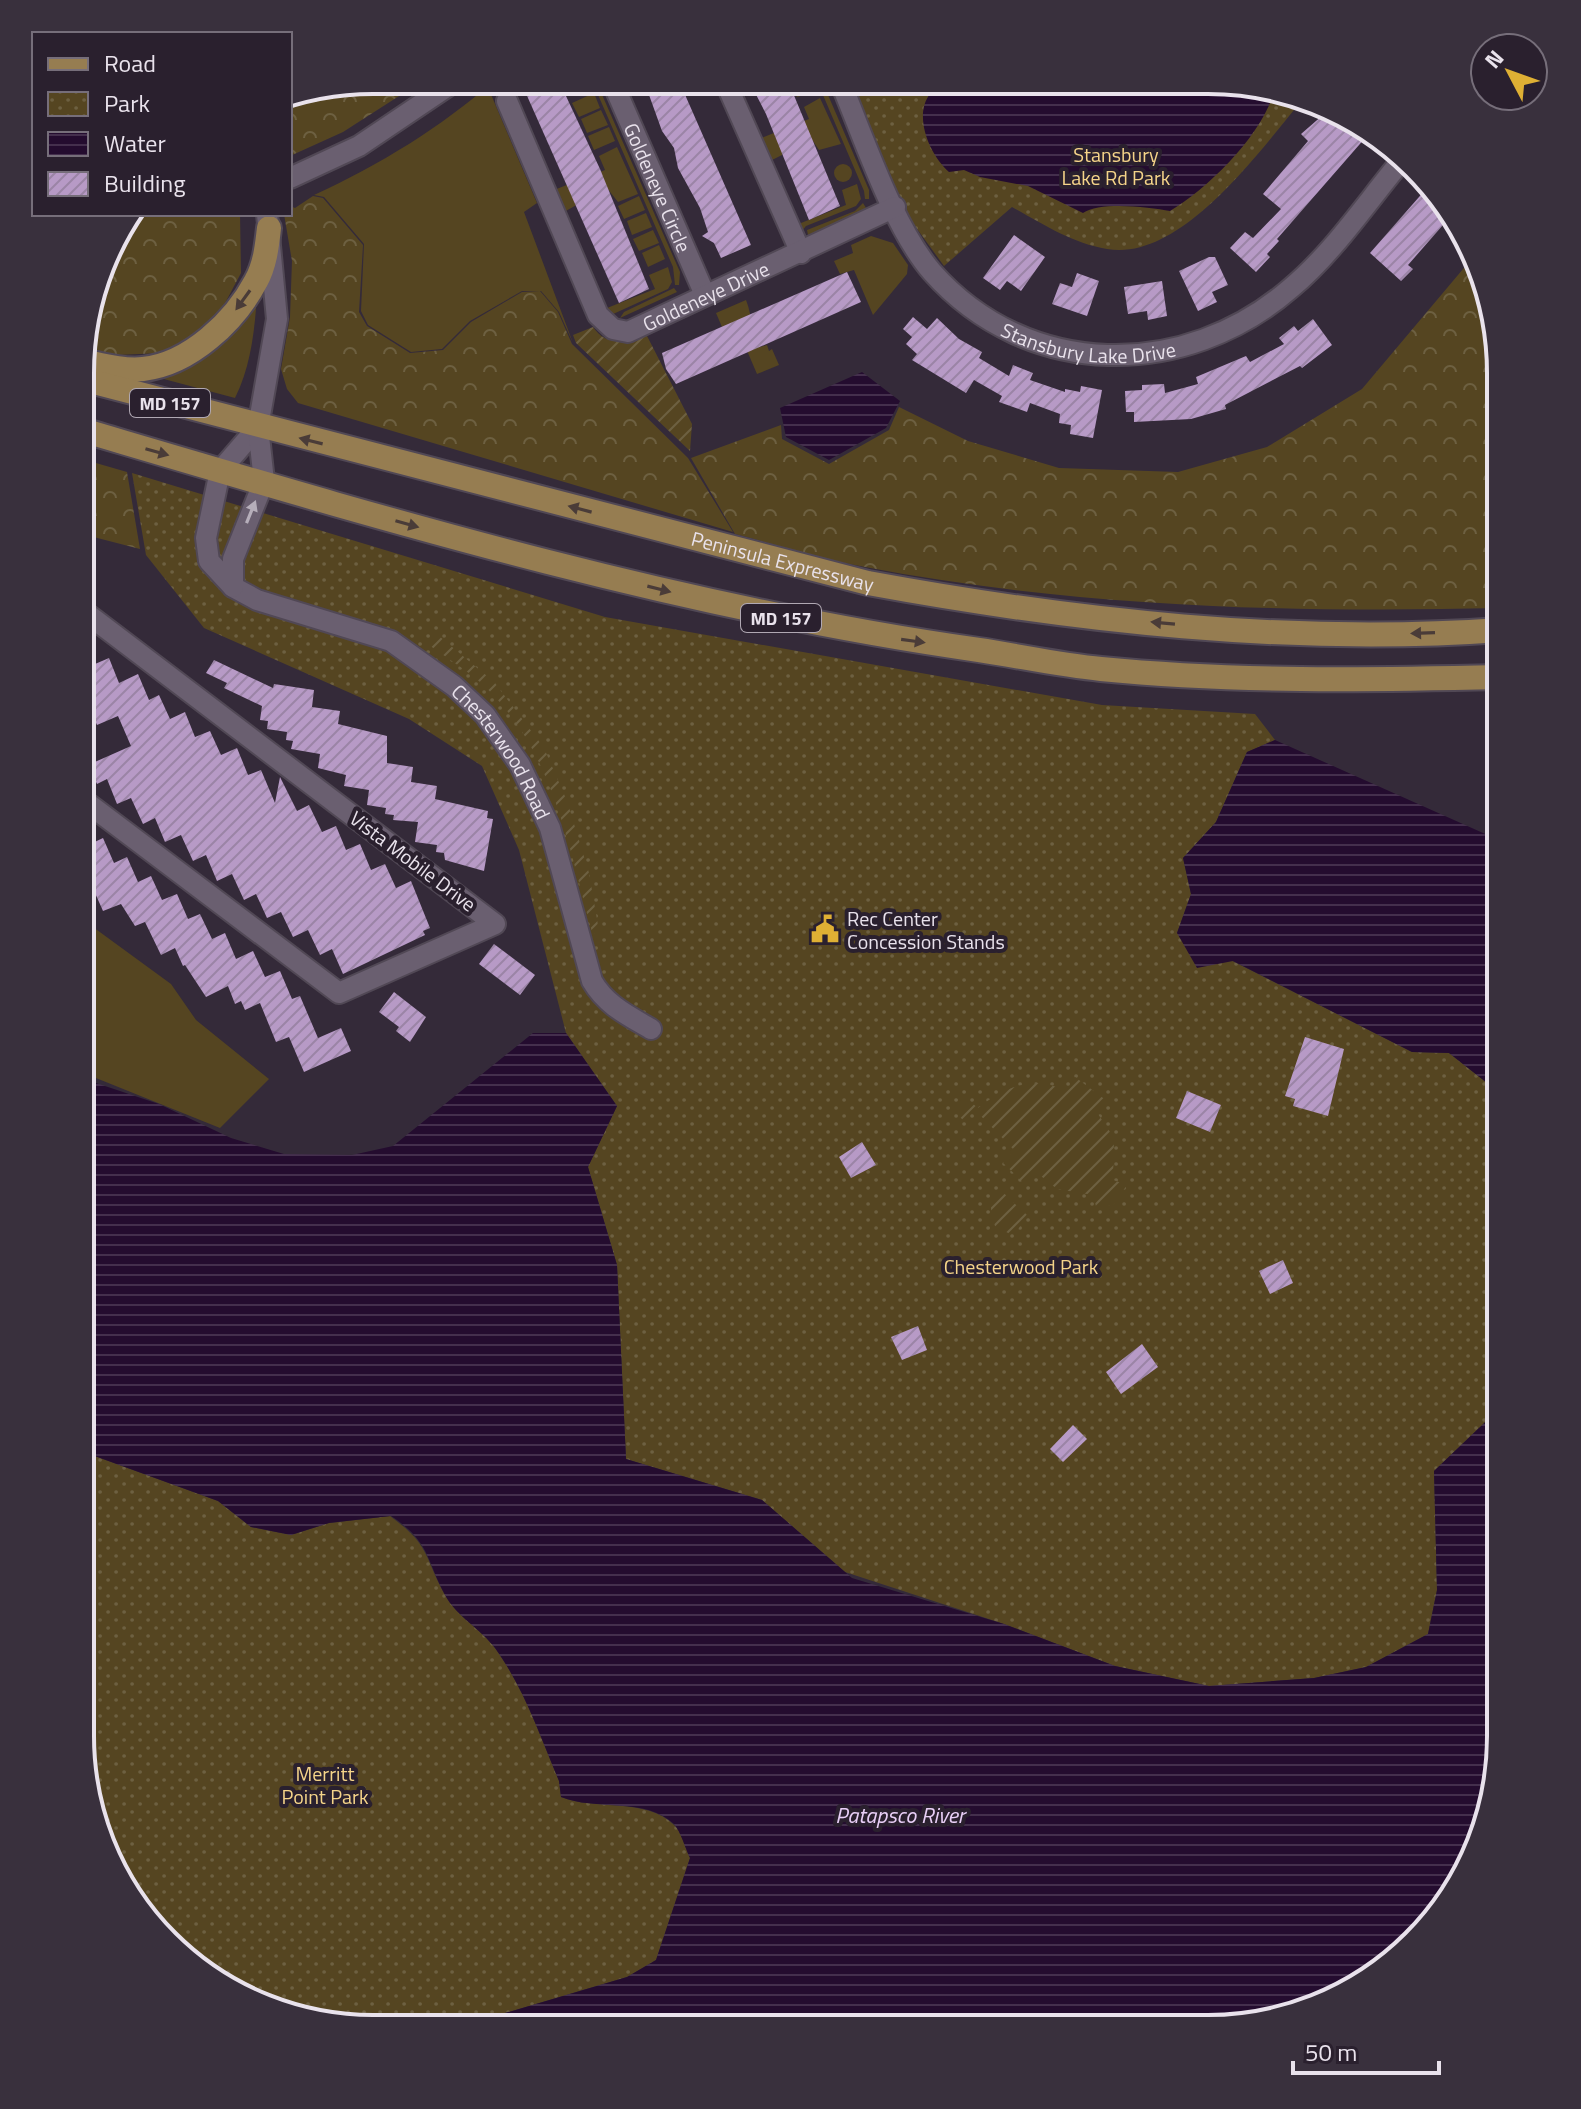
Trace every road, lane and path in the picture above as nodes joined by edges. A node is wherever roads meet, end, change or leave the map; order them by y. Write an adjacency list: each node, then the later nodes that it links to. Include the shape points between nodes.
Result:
1 (436, 94): 7 (street, via 359,146)
2 (618, 94): 11 (street, Goldeneye Circle)
3 (731, 94): 10 (street)
4 (846, 94): 8 (street, Stansbury Lake Drive)
5 (507, 101): 11 (street, Goldeneye Drive, via 598,315 613,329 628,332)
6 (1396, 167): 8 (street, Stansbury Lake Drive, via 1293,287 1219,336 1153,355 1081,352 1015,334 959,298 932,271)
7 (292, 177)
8 (895, 207): 10 (street, Goldeneye Drive)
9 (268, 221): 12 (main road, one-way to 12, via 266,257 257,280 240,306 199,346 143,369); 14 (street, via 277,319)
10 (801, 253): 11 (street, Goldeneye Drive)
11 (705, 295)
12 (95, 363)
13 (94, 382): 14 (main road, Peninsula Expressway / MD 157)
14 (258, 427): 16 (street, Chesterwood Road); 17 (street); 20 (main road, Peninsula Expressway / MD 157, one-way to 14, via 1289,633 977,603 868,583)
15 (94, 434): 16 (main road, MD 157, one-way to 16)
16 (220, 471): 17 (main road, MD 157); 18 (street, Chesterwood Road, via 207,552)
17 (264, 481): 18 (street, one-way to 17, via 233,559); 21 (main road, MD 157, one-way to 21, via 592,573 775,617 900,640 1098,669 1191,675 1382,681)
18 (233, 587): 23 (street, Chesterwood Road, via 277,608 391,641 485,715 520,765 550,828 592,981 601,997)
19 (94, 623): 22 (street, Vista Mobile Drive, via 495,924 339,993)
20 (1487, 631)
21 (1487, 677)
22 (94, 808)
23 (651, 1029)

